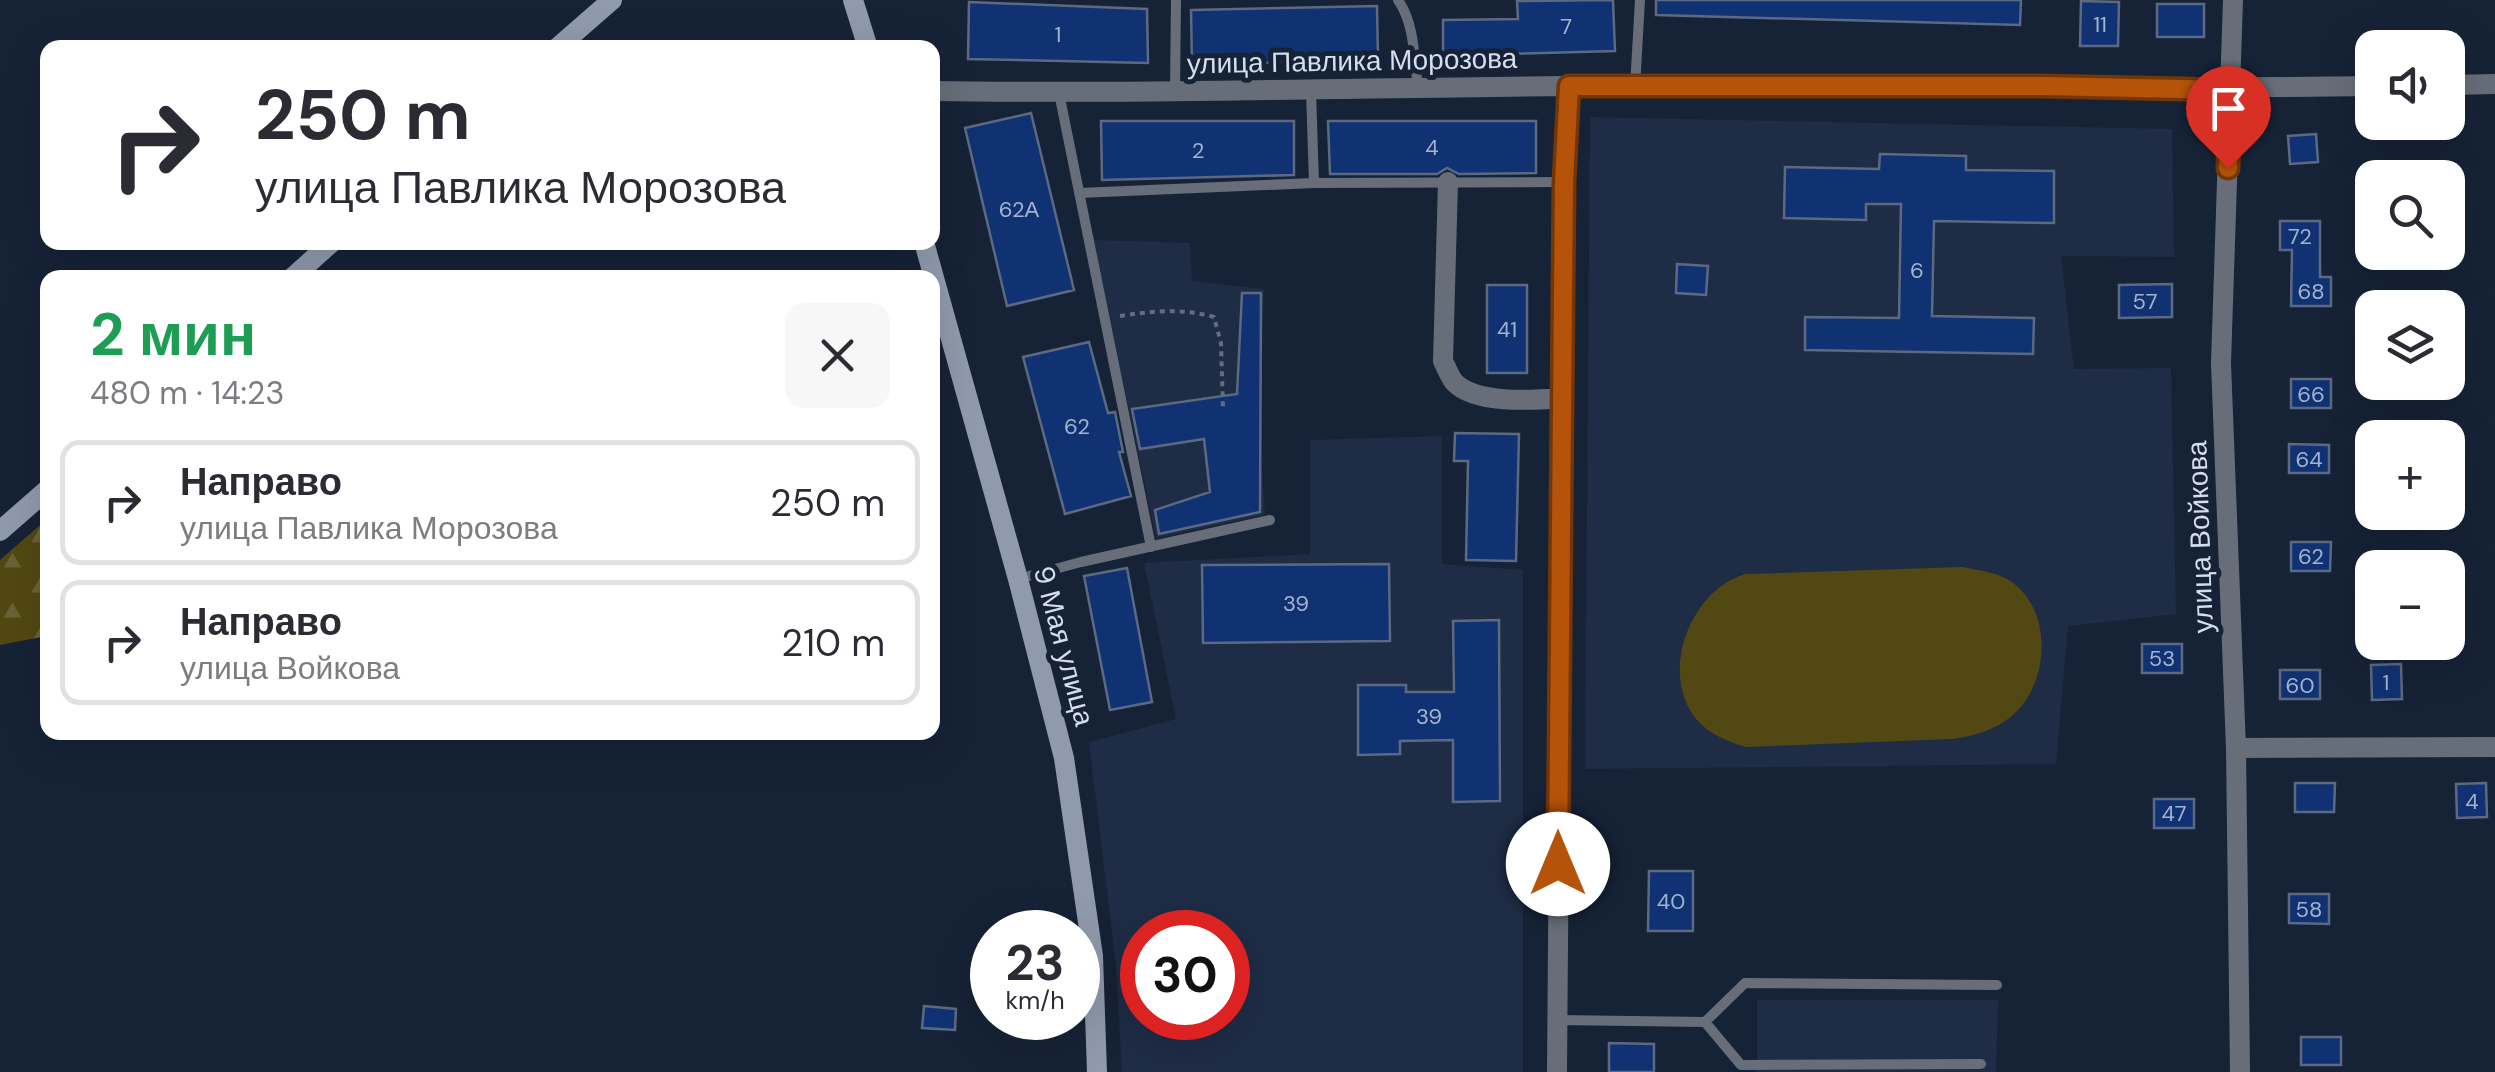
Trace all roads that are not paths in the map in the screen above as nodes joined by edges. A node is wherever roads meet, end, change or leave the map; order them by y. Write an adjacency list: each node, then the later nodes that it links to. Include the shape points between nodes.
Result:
1 (612, 0): 7 (main road)
2 (853, 0): 8 (main road)
3 (1176, 0): 16 (lane)
4 (1398, 0): 14 (lane)
5 (1640, 0): 13 (lane)
6 (2233, 0): 15 (street, улица Войкова)
7 (566, 40)
8 (866, 40)
9 (2495, 84): 10 (street)
10 (2465, 85)
11 (1569, 86): 13 (street, улица Павлика Морозова); 14 (street, улица Павлика Морозова); 21 (street)
12 (2355, 86): 15 (street, улица Павлика Морозова)
13 (1635, 87): 15 (street, улица Павлика Морозова)
14 (1418, 88): 18 (street, улица Павлика Морозова)
15 (2230, 90): 34 (street, улица Войкова, via 2221,363)
16 (1175, 91): 18 (street, улица Павлика Морозова); 19 (street, улица Павлика Морозова)
17 (940, 92): 19 (street, улица Павлика Морозова)
18 (1311, 92): 22 (lane)
19 (1059, 93): 23 (lane)
20 (1448, 182): 21 (lane); 22 (lane); 27 (street, via 1443,360 1454,383 1480,395)
21 (1564, 182): 27 (street)
22 (1314, 183): 23 (lane)
23 (1079, 193): 31 (lane)
24 (323, 250): 25 (main road)
25 (301, 270)
26 (940, 299): 32 (main road, 9 Мая улица)
27 (1562, 398): 36 (street)
28 (40, 497): 30 (main road)
29 (1270, 520): 31 (lane)
30 (0, 531)
31 (1151, 546): 32 (lane)
32 (1018, 579): 39 (main road, 9 Мая улица, via 1064,758 1093,956)
33 (2495, 747): 34 (street)
34 (2236, 748): 41 (street, улица Войкова)
35 (1997, 985): 37 (lane, via 1745,984)
36 (1557, 1020): 37 (lane); 40 (street)
37 (1705, 1022): 38 (lane, via 1741,1065)
38 (1981, 1064)
39 (1097, 1072)
40 (1557, 1072)
41 (2240, 1072)

